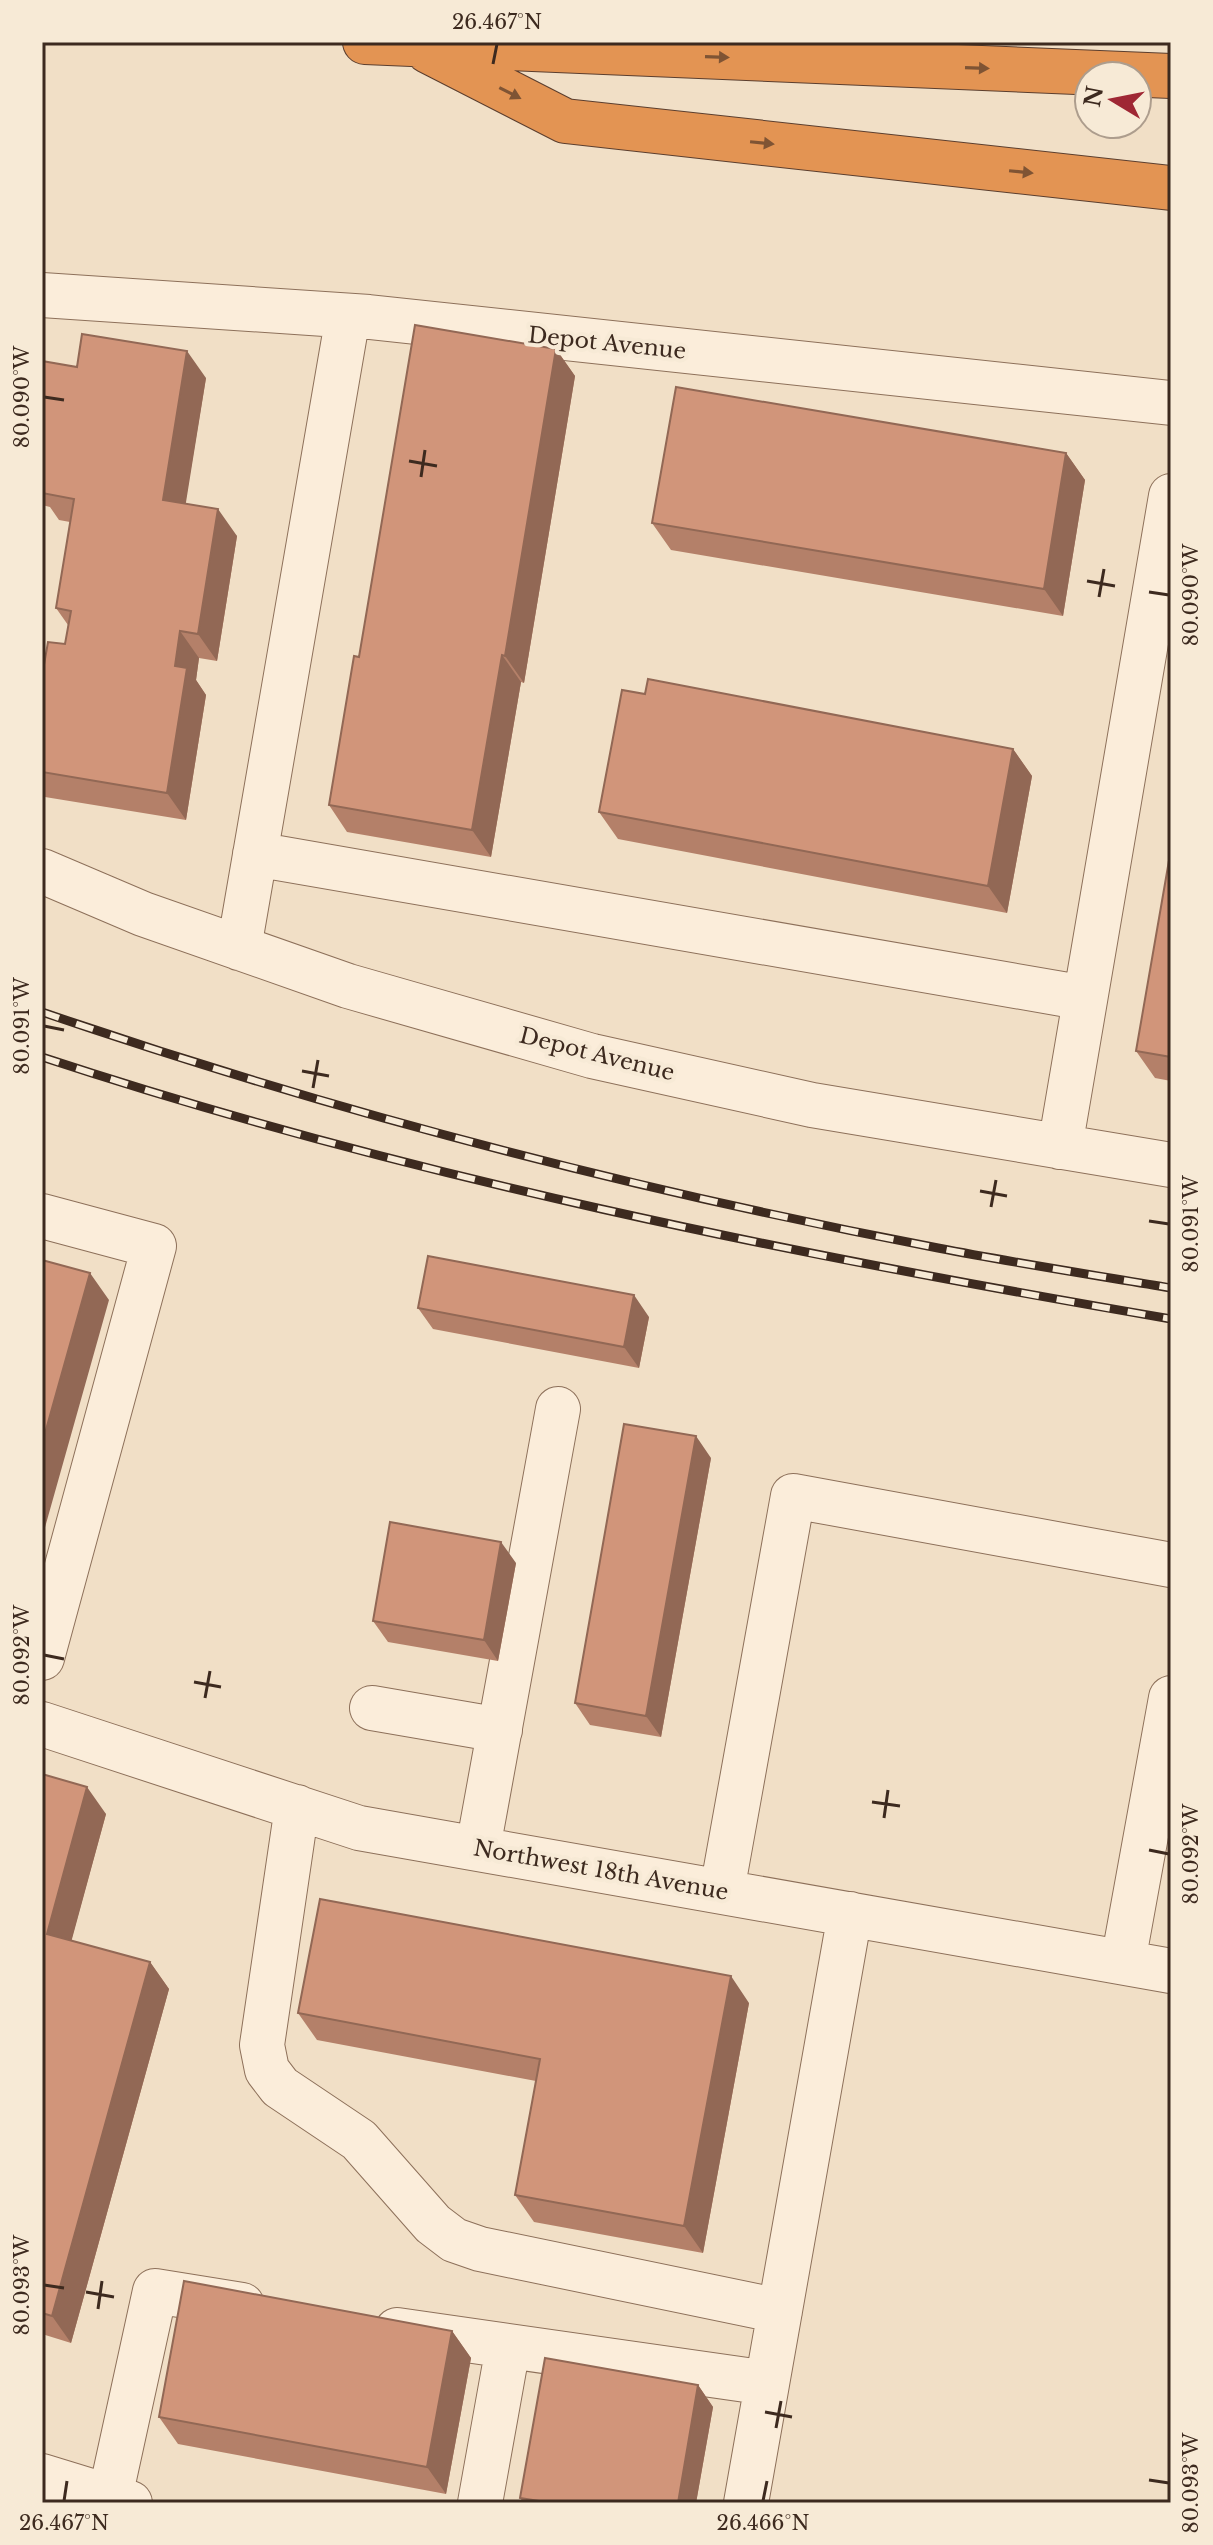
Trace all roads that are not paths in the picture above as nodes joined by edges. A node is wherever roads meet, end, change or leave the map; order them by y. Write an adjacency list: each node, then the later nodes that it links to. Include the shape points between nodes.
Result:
1 (365, 42): 2 (highway)
2 (416, 45): 3 (highway, one-way to 3); 4 (highway, one-way to 4, via 565,121)
3 (1171, 76)
4 (1171, 188)
5 (42, 295): 6 (street, Depot Avenue)
6 (348, 316): 7 (street, Depot Avenue); 9 (street)
7 (1171, 403)
8 (1171, 496): 12 (street)
9 (255, 854): 11 (street); 12 (street)
10 (42, 871): 11 (street, Depot Avenue)
11 (239, 948): 13 (street, Depot Avenue, via 348,986 592,1056 812,1105)
12 (1085, 998): 13 (street)
13 (1060, 1147): 14 (street, Depot Avenue)
14 (1171, 1165)
15 (42, 1216): 18 (street, via 154,1246)
16 (558, 1409): 22 (street)
17 (1171, 1565): 25 (street, via 793,1496)
18 (42, 1658)
19 (1171, 1698): 27 (street)
20 (372, 1708): 22 (street)
21 (42, 1724): 23 (street, Northwest 18th Avenue)
22 (500, 1730): 24 (street)
23 (297, 1807): 24 (street, Northwest 18th Avenue, via 359,1828); 30 (street, via 262,2045 267,2070 280,2087 359,2140 433,2224 454,2240)
24 (478, 1848): 25 (street, Northwest 18th Avenue)
25 (722, 1891): 26 (street, Northwest 18th Avenue)
26 (850, 1914): 27 (street, Northwest 18th Avenue); 30 (street)
27 (1123, 1962): 28 (street, Northwest 18th Avenue)
28 (1171, 1971)
29 (278, 2311): 35 (street, via 155,2291)
30 (780, 2311): 33 (street)
31 (355, 2323): 32 (street)
32 (508, 2347): 33 (street); 36 (street)
33 (767, 2383): 37 (street)
34 (42, 2476): 35 (street)
35 (120, 2500)
36 (480, 2503)
37 (746, 2503)

